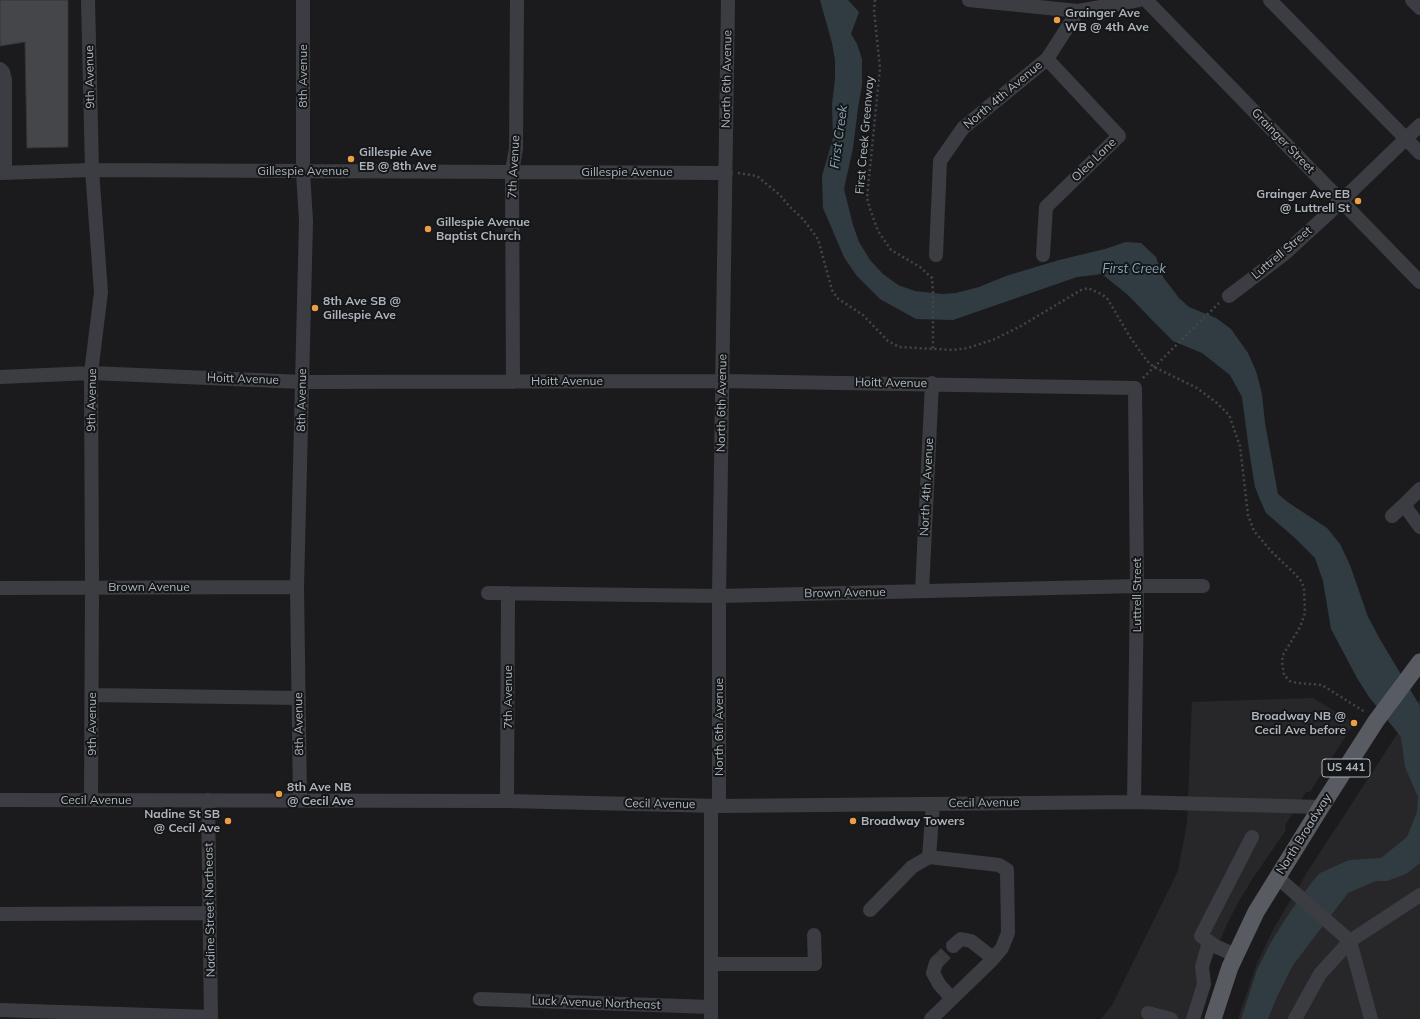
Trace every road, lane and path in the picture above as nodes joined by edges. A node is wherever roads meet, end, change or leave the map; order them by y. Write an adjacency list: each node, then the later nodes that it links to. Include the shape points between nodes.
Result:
1 (88, 0): 18 (street, 9th Avenue)
2 (303, 0): 20 (street, 8th Avenue)
3 (516, 0): 19 (street, 7th Avenue, via 516,149)
4 (728, 0): 22 (street, North 6th Avenue)
5 (875, 0): 29 (path, First Creek Greenway, via 880,68 867,198 884,242 891,250 920,267 932,278)
6 (969, 0): 12 (street)
7 (1139, 0): 12 (street)
8 (1146, 0): 23 (street, Grainger Street)
9 (1270, 0): 16 (street)
10 (1412, 0): 11 (street)
11 (1420, 8)
12 (1078, 11): 13 (street, North 4th Avenue)
13 (1047, 58): 24 (street, North 4th Avenue, via 963,128 940,161); 25 (street, Olea Lane, via 1119,136 1046,207)
14 (0, 70): 21 (street, via 5,80)
15 (1420, 125): 16 (street, Luttrell Street)
16 (1406, 138): 17 (street); 23 (street, Luttrell Street)
17 (1420, 153)
18 (92, 170): 20 (street, Gillespie Avenue); 21 (street, Gillespie Avenue); 31 (street, 9th Avenue, via 101,292)
19 (512, 171): 20 (street, Gillespie Avenue); 22 (street, Gillespie Avenue); 35 (street, 7th Avenue)
20 (303, 172): 34 (street, 8th Avenue, via 306,221)
21 (3, 173)
22 (726, 173): 29 (path, via 743,172 757,176 780,195 818,239 832,290 838,298 863,315 888,341 899,347); 33 (street, North 6th Avenue)
23 (1341, 201): 26 (street, Grainger Street); 27 (street, Luttrell Street, via 1283,255)
24 (936, 255)
25 (1043, 255)
26 (1420, 282)
27 (1229, 296)
28 (1218, 304): 30 (path)
29 (933, 349): 30 (path, via 968,348 989,341 1088,288 1107,298 1130,337)
30 (1154, 367): 37 (path); 54 (path, via 1197,388 1229,415 1240,446 1248,515 1254,531 1296,574 1304,588 1305,613 1300,627 1283,655 1284,675 1297,683 1322,685)
31 (91, 373): 32 (street, Hoitt Avenue); 34 (street, Hoitt Avenue); 44 (street, 9th Avenue)
32 (0, 377)
33 (723, 381): 35 (street, Hoitt Avenue); 36 (street, Hoitt Avenue); 50 (street, North 6th Avenue)
34 (303, 382): 35 (street, Hoitt Avenue); 45 (street, 8th Avenue)
35 (513, 382)
36 (932, 383): 37 (street, Hoitt Avenue); 47 (street, North 4th Avenue)
37 (1135, 388): 42 (street, Luttrell Street)
38 (1420, 489): 39 (street)
39 (1404, 505): 40 (street); 41 (street)
40 (1392, 516)
41 (1420, 527)
42 (1137, 586): 43 (street, Brown Avenue); 47 (street, Brown Avenue); 60 (street, Luttrell Street)
43 (1202, 586)
44 (92, 587): 45 (street, Brown Avenue); 46 (street, Brown Avenue); 52 (street, 9th Avenue)
45 (297, 587): 53 (street, 8th Avenue)
46 (0, 588)
47 (922, 591): 50 (street, Brown Avenue)
48 (488, 593): 49 (street, Brown Avenue)
49 (508, 593): 50 (street, Brown Avenue); 59 (street, 7th Avenue)
50 (719, 596): 62 (street, North 6th Avenue)
51 (1420, 662): 54 (main road, North Broadway / US 441)
52 (92, 695): 53 (street); 56 (street, 9th Avenue)
53 (299, 698): 58 (street, 8th Avenue)
54 (1376, 721): 63 (main road, North Broadway / US 441)
55 (0, 800): 56 (street, Cecil Avenue)
56 (91, 800): 57 (street, Cecil Avenue)
57 (208, 800): 58 (street, Cecil Avenue); 69 (street, Nadine Street Northeast)
58 (300, 800): 59 (street, Cecil Avenue)
59 (507, 801): 62 (street, Cecil Avenue)
60 (1134, 802): 61 (street, Cecil Avenue); 63 (street, Cecil Avenue)
61 (933, 804): 62 (street, Cecil Avenue); 65 (street)
62 (715, 806): 78 (street, North 6th Avenue)
63 (1321, 807): 66 (main road, North Broadway / US 441)
64 (1252, 837): 73 (street, via 1201,936)
65 (929, 857): 68 (street, via 912,867); 76 (street, via 999,865 1007,870 1008,933 1002,948)
66 (1277, 877): 72 (street); 75 (main road, North Broadway / US 441)
67 (1420, 895): 72 (street)
68 (870, 910)
69 (210, 913): 70 (street); 84 (street, Nadine Street Northeast)
70 (0, 914)
71 (814, 935): 78 (street, via 815,964)
72 (1350, 941): 89 (street, via 1320,974); 90 (street)
73 (1209, 942): 75 (street); 87 (street, via 1202,967 1204,984)
74 (953, 946): 76 (street, via 961,939 971,940)
75 (1235, 955): 88 (main road, North Broadway / US 441)
76 (993, 958): 80 (street)
77 (936, 963): 80 (street, via 933,973)
78 (711, 964): 83 (street, North 6th Avenue)
79 (480, 999): 83 (street, Luck Avenue Northeast)
80 (952, 999): 85 (street)
81 (0, 1010): 84 (street)
82 (1148, 1012): 86 (street)
83 (711, 1013)
84 (211, 1018)
85 (931, 1019)
86 (1171, 1019)
87 (1194, 1019)
88 (1213, 1019)
89 (1295, 1019)
90 (1371, 1019)

